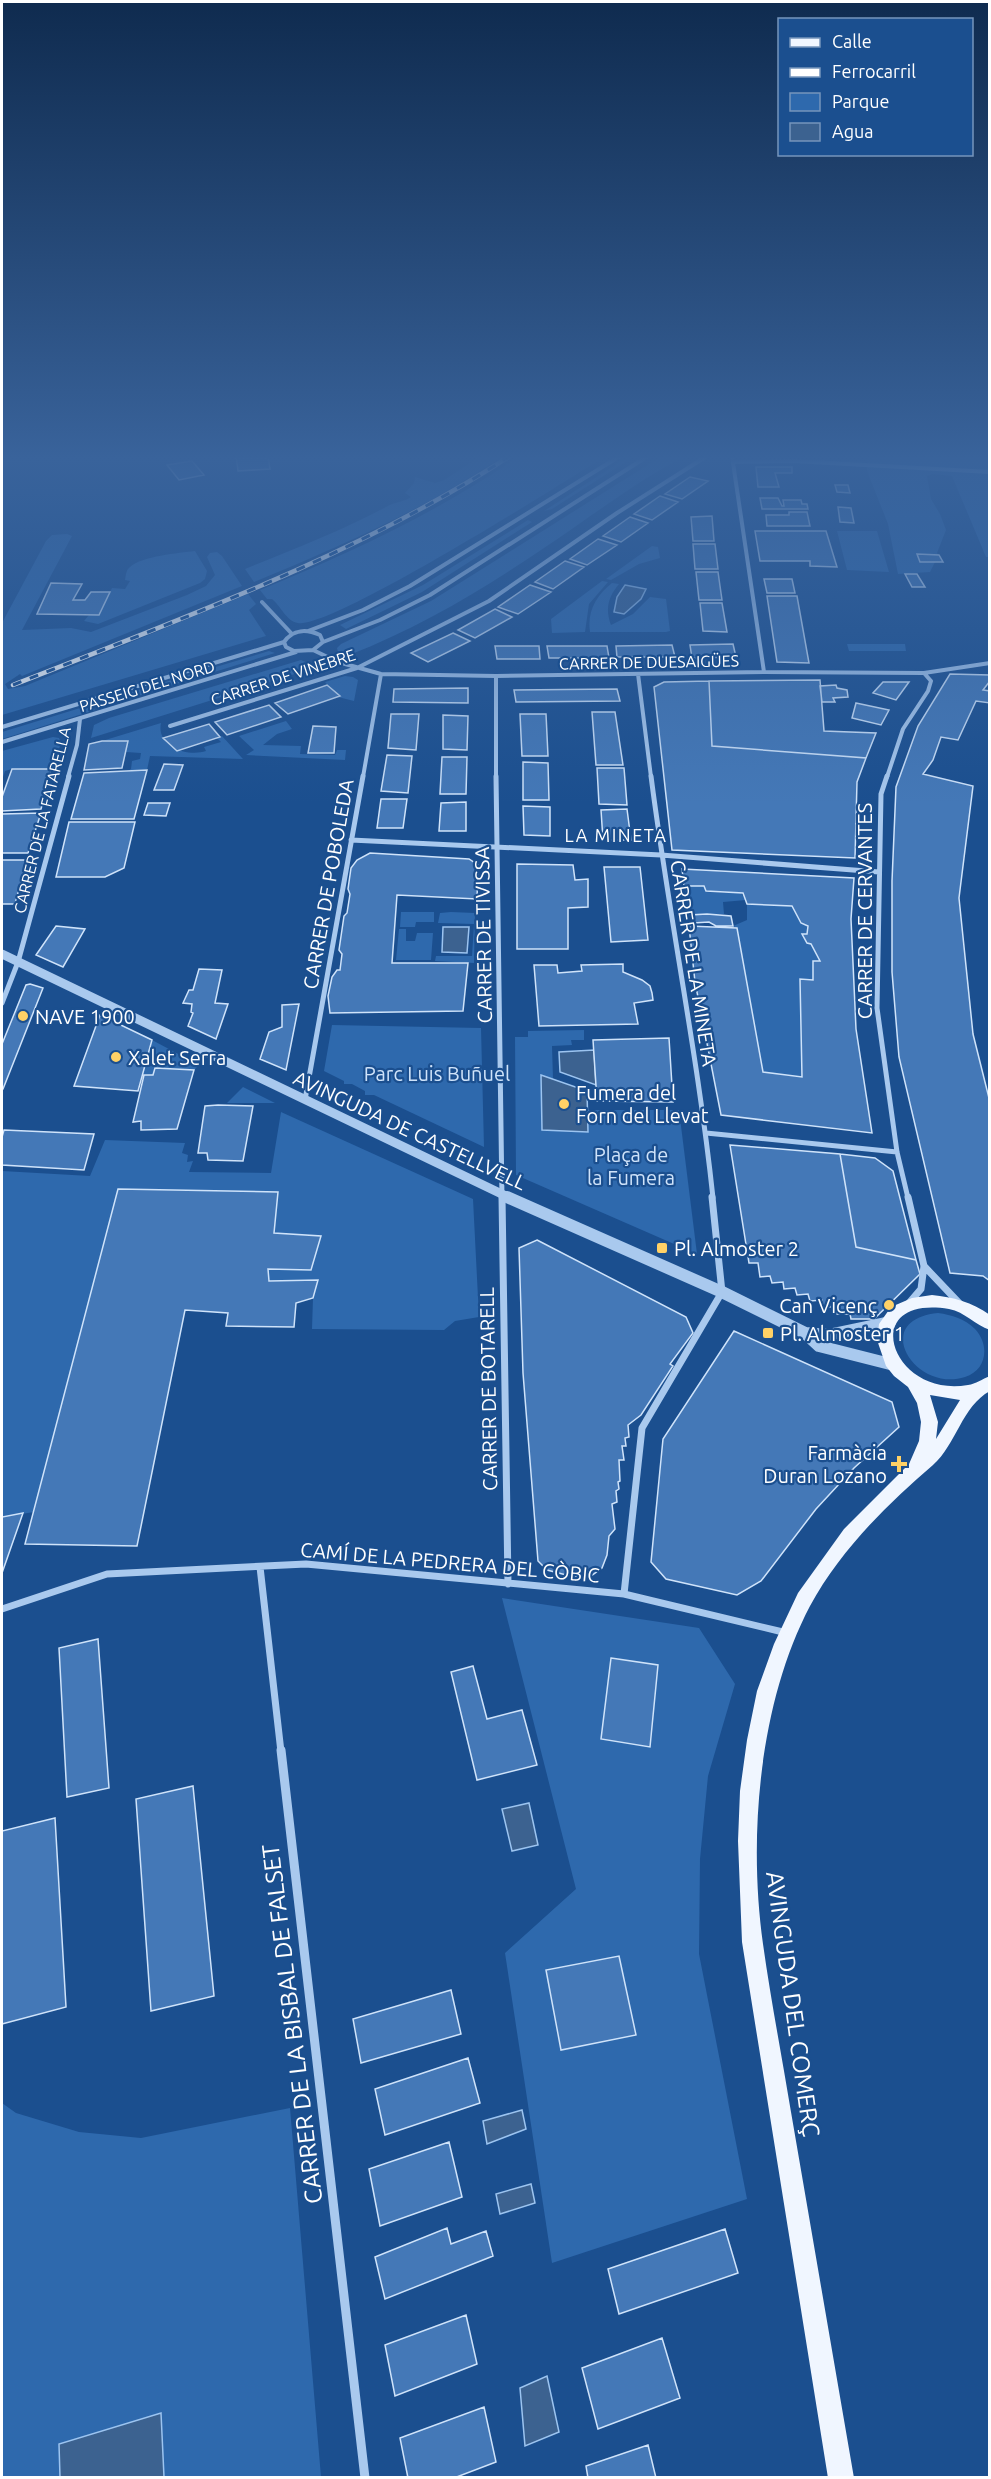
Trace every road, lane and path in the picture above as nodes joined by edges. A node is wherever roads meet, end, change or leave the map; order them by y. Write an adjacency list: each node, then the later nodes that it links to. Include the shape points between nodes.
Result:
1 (433, 572): 6 (street, via 363,610)
2 (467, 572): 9 (street, via 380,620)
3 (532, 572): 13 (street, CARRER DE VINEBRE, via 489,601)
4 (749, 572): 14 (street)
5 (262, 602): 7 (street)
6 (308, 631): 7 (street); 9 (street, via 320,635)
7 (292, 633): 8 (street)
8 (284, 642): 11 (street, via 289,649); 21 (street, PASSEIG DEL NORD)
9 (323, 642): 10 (street)
10 (313, 650): 11 (street, PASSEIG DEL NORD); 13 (street, CARRER DE DUESAIGÜES)
11 (299, 651): 19 (street, PASSEIG DEL NORD)
12 (990, 663): 17 (street, CARRER DE DUESAIGÜES)
13 (357, 668): 15 (street, CARRER DE DUESAIGÜES); 20 (street, CARRER DE VINEBRE)
14 (765, 672): 16 (street, CARRER DE DUESAIGÜES); 17 (street, CARRER DE DUESAIGÜES)
15 (381, 674): 18 (street, CARRER DE DUESAIGÜES); 23 (street, CARRER DE POBOLEDA)
16 (638, 674): 18 (street, CARRER DE DUESAIGÜES); 25 (street, CARRER DE LA MINETA)
17 (924, 674): 26 (street, CARRER DE CERVANTES, via 931,681 928,691 903,729 880,794)
18 (496, 676): 24 (street, CARRER DE TIVISSA)
19 (80, 719): 22 (street, PASSEIG DEL NORD); 28 (street, CARRER DE LA FATARELLA)
20 (170, 726)
21 (2, 727)
22 (2, 742)
23 (351, 840): 24 (street); 30 (street, CARRER DE POBOLEDA)
24 (496, 847): 25 (street); 33 (street, CARRER DE TIVISSA)
25 (661, 855): 26 (street); 31 (street, CARRER DE LA MINETA)
26 (879, 872): 32 (street, CARRER DE CERVANTES, via 877,1008)
27 (2, 954): 28 (street, AVINGUDA DE CASTELLVELL)
28 (18, 962): 29 (street, CARRER DE LA FATARELLA); 30 (street, AVINGUDA DE CASTELLVELL)
29 (2, 1004)
30 (305, 1100): 33 (street, AVINGUDA DE CASTELLVELL)
31 (706, 1133): 32 (street); 35 (street, CARRER DE LA MINETA)
32 (897, 1152): 34 (street, CARRER DE CERVANTES)
33 (501, 1194): 35 (street, AVINGUDA DE CASTELLVELL); 46 (street, CARRER DE BOTARELL)
34 (924, 1266): 36 (street, CARRER DE CERVANTES, via 921,1289); 37 (street)
35 (722, 1292): 40 (street, AVINGUDA DE CASTELLVELL); 47 (street, via 642,1428)
36 (909, 1304): 37 (main road, via 937,1300); 39 (main road)
37 (961, 1305): 38 (main road)
38 (988, 1321)
39 (890, 1322): 40 (street, AVINGUDA DE CASTELLVELL, via 828,1335); 41 (main road, via 885,1340)
40 (805, 1333): 41 (street, AVINGUDA DE CASTELLVELL, via 819,1346)
41 (894, 1365): 42 (main road)
42 (914, 1382): 43 (main road, via 941,1392 958,1393); 44 (main road, AVINGUDA DEL COMERÇ, via 927,1404 931,1424 927,1443)
43 (984, 1386): 44 (main road, AVINGUDA DEL COMERÇ, via 962,1409 939,1448)
44 (910, 1473): 49 (main road, AVINGUDA DEL COMERÇ, via 833,1556)
45 (260, 1567): 46 (street, CAMÍ DE LA PEDRERA DEL CÒBIC, via 306,1564); 48 (street, CAMÍ DE LA PEDRERA DEL CÒBIC, via 107,1574); 50 (street, CARRER DE LA BISBAL DE FALSET)
46 (508, 1584): 47 (street, CAMÍ DE LA PEDRERA DEL CÒBIC)
47 (624, 1594): 49 (street, CAMÍ DE LA PEDRERA DEL CÒBIC)
48 (2, 1609)
49 (788, 1633): 51 (main road, AVINGUDA DEL COMERÇ, via 754,1751 747,1823 747,1887 766,2036)
50 (365, 2478)
51 (841, 2478)

